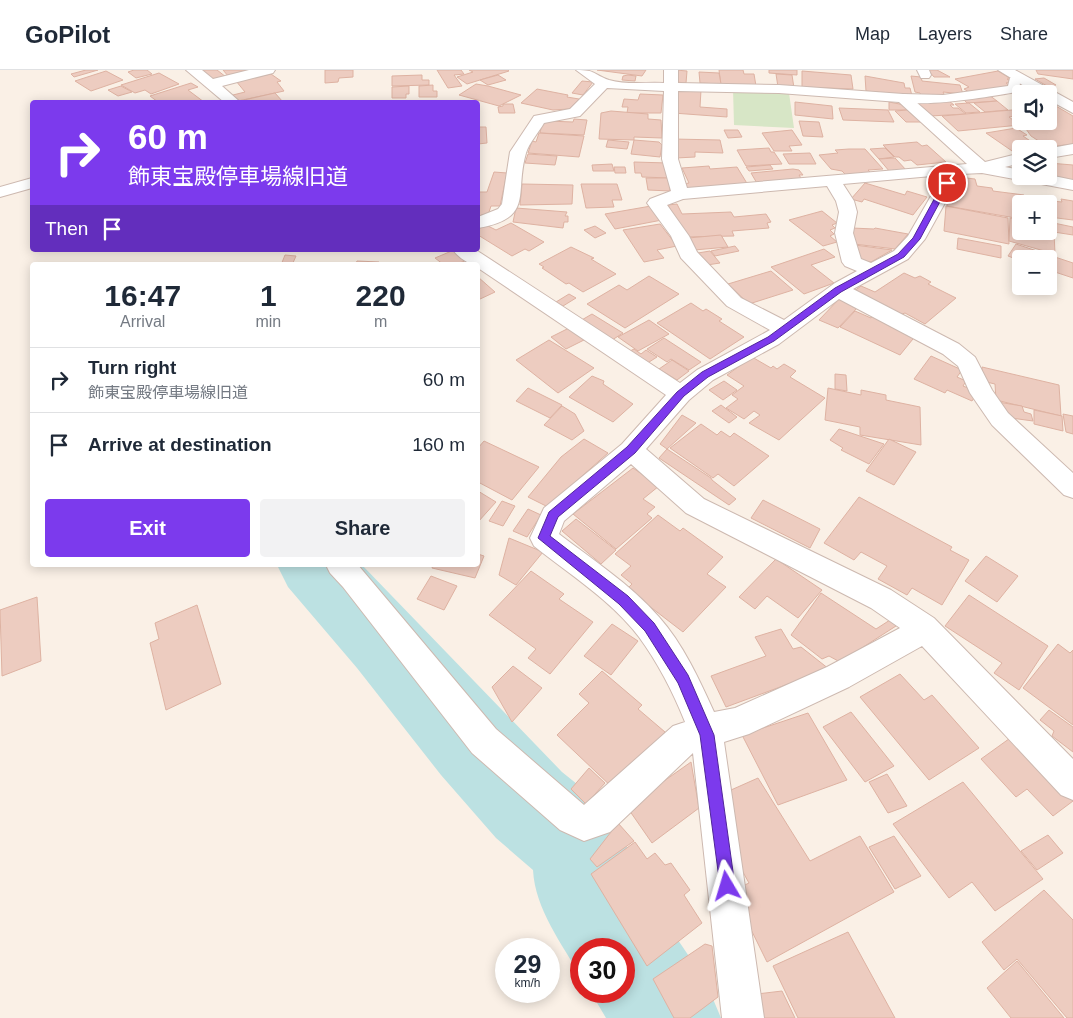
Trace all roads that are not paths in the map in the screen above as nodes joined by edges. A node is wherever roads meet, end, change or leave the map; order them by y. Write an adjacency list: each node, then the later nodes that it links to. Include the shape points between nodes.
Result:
1 (193, 70): 9 (street)
2 (268, 70): 9 (street, via 222,80)
3 (583, 70): 7 (street)
4 (1007, 70): 6 (street)
5 (670, 78): 7 (street, via 620,86); 10 (street, via 766,83); 23 (street, via 670,159)
6 (1021, 79): 8 (street); 10 (lane, via 1014,81 1015,87 1011,89 944,99)
7 (604, 82): 24 (street, via 575,112 539,118 518,152 510,205 504,213)
8 (1032, 85)
9 (212, 86): 12 (street)
10 (903, 98): 17 (street)
11 (1057, 99): 13 (street)
12 (230, 100)
13 (1073, 108)
14 (1073, 148): 15 (street)
15 (1057, 151)
16 (1012, 160): 17 (street)
17 (982, 168): 18 (street); 21 (street)
18 (954, 169): 19 (street); 26 (street, via 916,239 901,255)
19 (832, 181): 23 (street); 26 (street, via 848,212 844,233 852,262)
20 (30, 184): 22 (street)
21 (1073, 185)
22 (0, 192)
23 (680, 194): 28 (street, via 656,203 680,236 688,254 734,302)
24 (480, 222)
25 (466, 252): 29 (street)
26 (873, 271): 27 (street)
27 (838, 290): 28 (street); 31 (street, via 951,349 967,362 1000,419)
28 (785, 329): 29 (street, via 705,374)
29 (681, 394): 30 (street)
30 (631, 450): 33 (street, via 695,506 881,599); 34 (street, via 553,515 544,538 623,600 649,627 683,679)
31 (1073, 488)
32 (342, 567): 34 (street, via 484,741 572,818 584,823 597,819 685,738)
33 (923, 627): 34 (street, via 906,641 838,677 737,723); 35 (street)
34 (705, 730): 36 (street)
35 (1073, 783)
36 (744, 1018)

